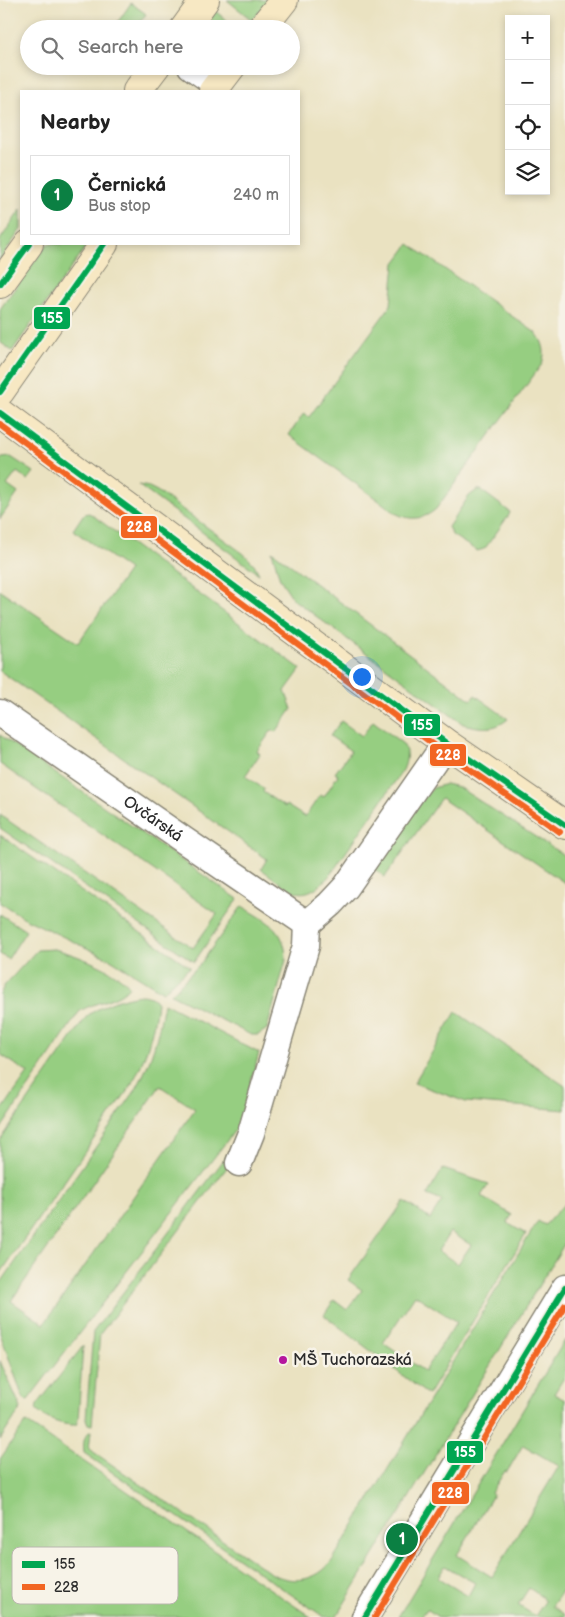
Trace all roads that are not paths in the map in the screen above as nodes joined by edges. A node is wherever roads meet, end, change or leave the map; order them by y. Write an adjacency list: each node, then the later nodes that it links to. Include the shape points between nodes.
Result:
1 (205, 0): 3 (street)
2 (284, 0): 4 (street)
3 (191, 20)
4 (268, 20)
5 (149, 75): 8 (street)
6 (209, 75): 7 (street)
7 (221, 81)
8 (138, 90)
9 (28, 245): 11 (street)
10 (103, 245): 12 (street)
11 (0, 284)
12 (0, 392)
13 (0, 413): 15 (street)
14 (0, 713): 17 (street, Ovčárská)
15 (446, 744): 16 (street); 17 (street, via 346,887)
16 (565, 825)
17 (307, 924): 18 (street, via 306,946)
18 (239, 1163)
19 (565, 1288): 20 (street)
20 (366, 1617)

